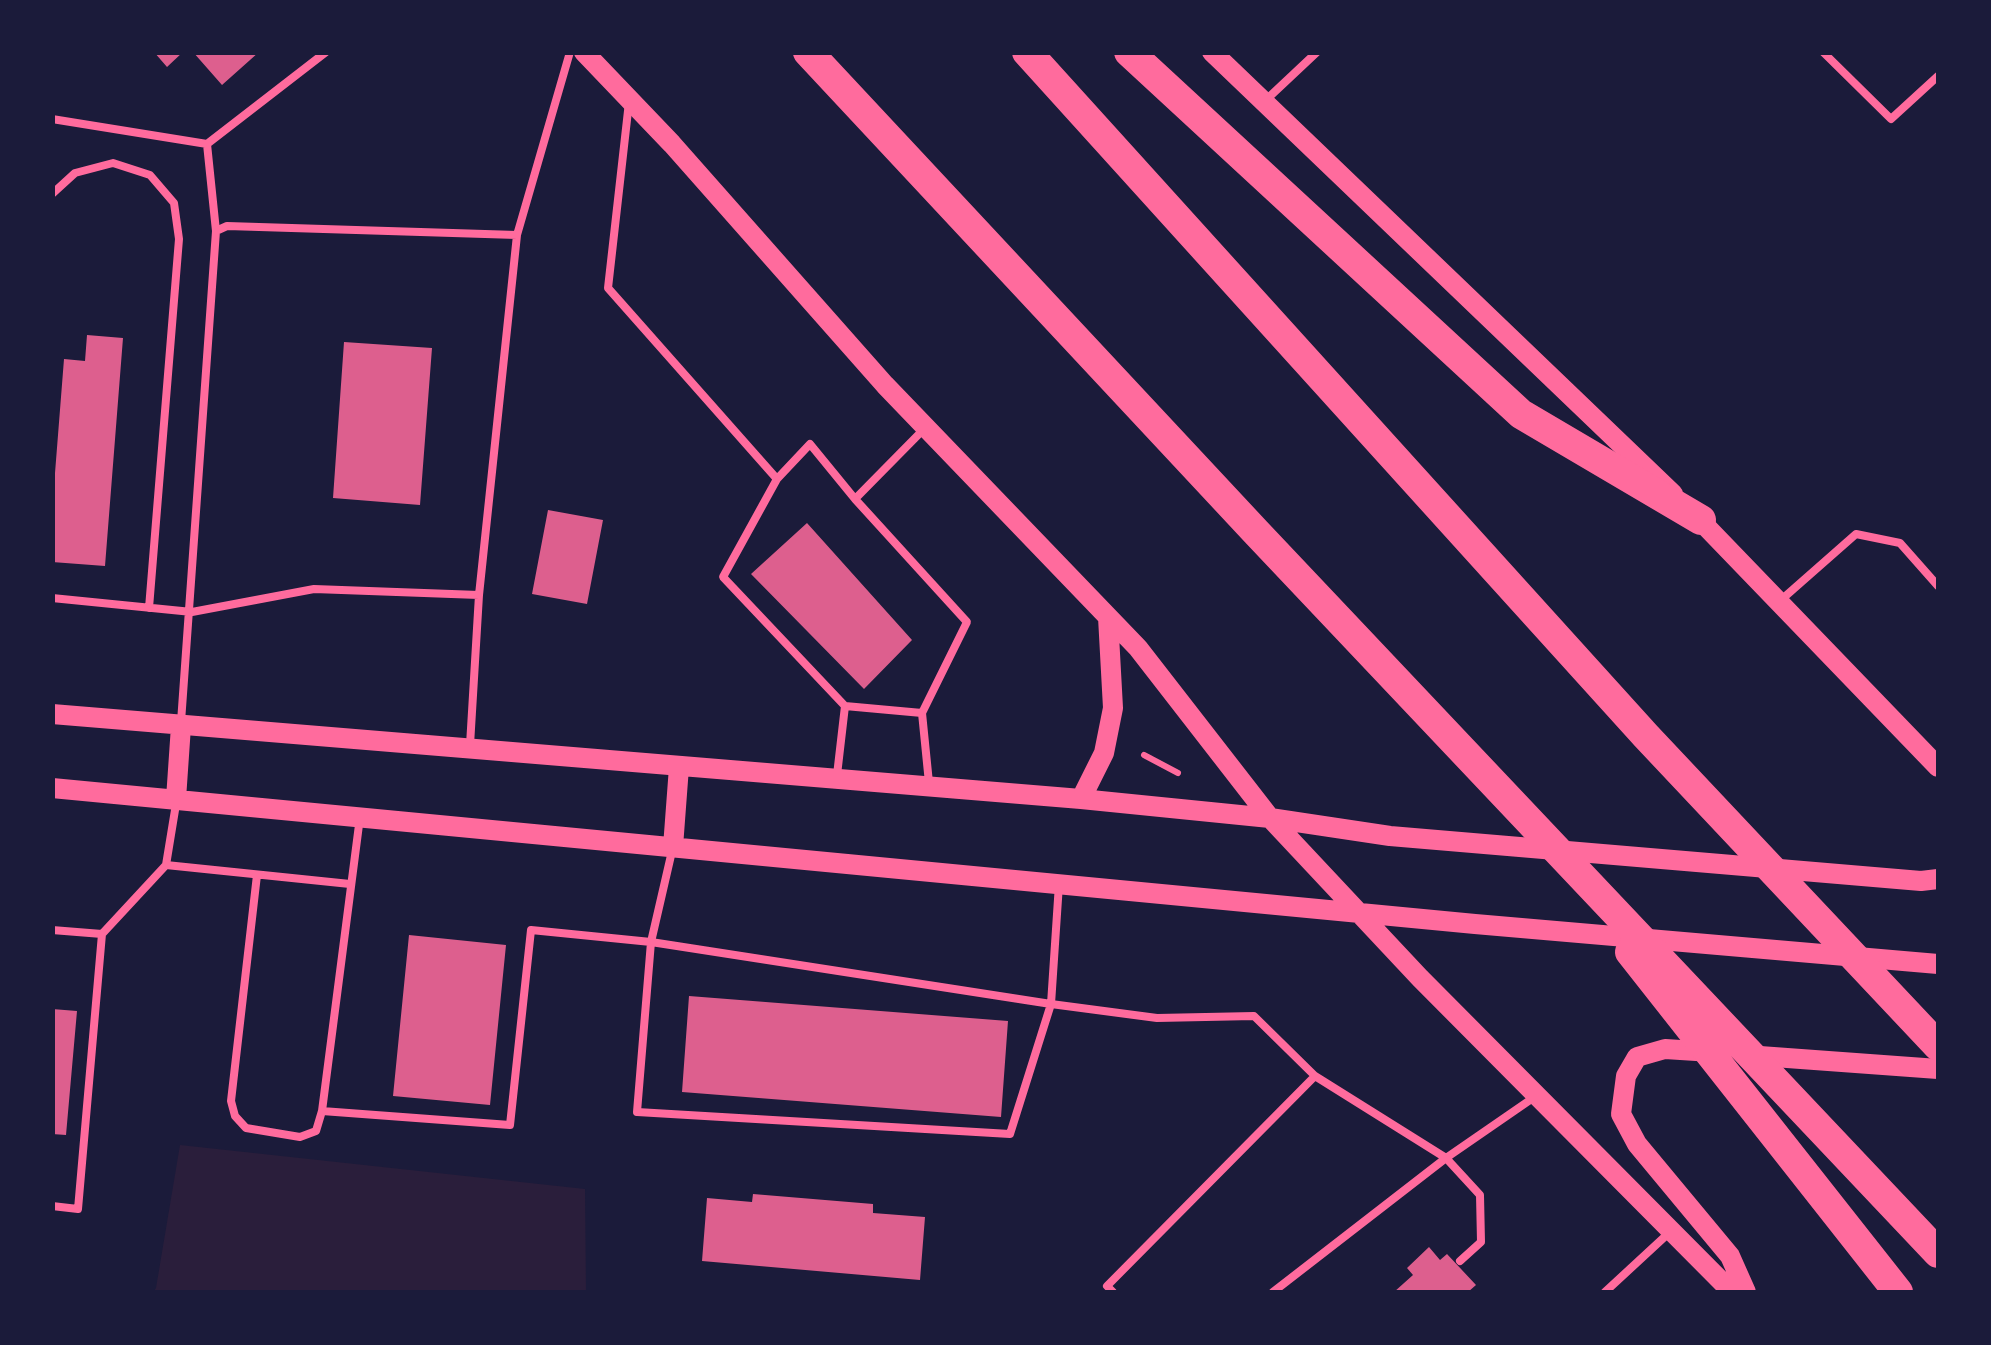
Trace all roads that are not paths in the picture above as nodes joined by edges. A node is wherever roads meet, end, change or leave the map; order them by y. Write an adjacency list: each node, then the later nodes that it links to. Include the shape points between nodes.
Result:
1 (326, 52): 14 (lane)
2 (570, 52): 17 (lane)
3 (584, 52): 11 (main road)
4 (808, 52): 41 (highway)
5 (1027, 52): 55 (highway, via 1646,736)
6 (1130, 52): 21 (highway, via 1521,414)
7 (1212, 52): 12 (main road)
8 (1317, 52): 12 (lane)
9 (1824, 52): 10 (lane, via 1890,119)
10 (1938, 76)
11 (630, 100): 18 (main road); 19 (lane, via 608,288)
12 (1264, 102): 21 (main road)
13 (52, 119): 14 (lane)
14 (207, 144): 16 (lane)
15 (52, 194): 26 (lane, via 75,173 113,163 150,175 174,202 179,239)
16 (216, 231): 17 (lane, via 227,226); 27 (lane)
17 (517, 235): 23 (lane)
18 (926, 427): 20 (lane); 28 (main road)
19 (777, 479): 20 (lane, via 810,444); 29 (lane, via 723,576)
20 (855, 499): 30 (lane, via 967,622)
21 (1701, 520): 25 (main road)
22 (1938, 586): 25 (lane, via 1900,543 1856,534)
23 (478, 595): 27 (lane, via 314,589); 33 (lane)
24 (52, 598): 26 (lane)
25 (1781, 600): 35 (main road)
26 (150, 608): 27 (lane)
27 (192, 612): 32 (lane)
28 (1108, 617): 39 (main road, via 1114,708 1104,753); 43 (main road)
29 (845, 706): 30 (lane); 36 (lane)
30 (922, 713): 37 (lane)
31 (52, 714): 32 (main road)
32 (181, 726): 33 (main road); 40 (main road)
33 (470, 750): 34 (main road)
34 (679, 767): 36 (main road); 44 (main road)
35 (1938, 767)
36 (836, 779): 37 (main road)
37 (930, 787): 39 (main road)
38 (52, 788): 40 (main road)
39 (1081, 799): 43 (main road)
40 (176, 800): 42 (main road); 45 (lane)
41 (1513, 805): 66 (highway); 73 (highway)
42 (360, 817): 44 (main road); 48 (lane)
43 (1270, 818): 47 (main road, via 1390,836); 50 (main road)
44 (674, 847): 49 (main road); 53 (lane)
45 (166, 865): 46 (lane); 52 (lane)
46 (257, 875): 48 (lane); 62 (lane, via 235,1116 246,1128 300,1137 316,1131)
47 (1930, 880)
48 (350, 884): 62 (lane)
49 (1059, 884): 50 (main road); 56 (lane)
50 (1362, 913): 54 (main road); 61 (main road)
51 (52, 930): 52 (lane)
52 (102, 934): 64 (lane, via 78,1208)
53 (651, 942): 56 (lane); 56 (lane, via 637,1112 1010,1134); 62 (lane, via 531,930 510,1125)
54 (1938, 964)
55 (1878, 980): 57 (highway); 58 (highway)
56 (1050, 1004): 60 (lane, via 1157,1018 1254,1016)
57 (1938, 1028)
58 (1938, 1046)
59 (1938, 1069): 72 (main road, via 1665,1048 1637,1056 1626,1076 1621,1114 1637,1144 1730,1256)
60 (1316, 1076): 63 (lane); 68 (lane, via 1107,1286)
61 (1537, 1095): 63 (lane); 65 (main road)
62 (322, 1112)
63 (1446, 1158): 67 (lane, via 1480,1194 1481,1242); 69 (lane)
64 (52, 1206)
65 (1672, 1231): 70 (lane); 71 (main road)
66 (1938, 1253)
67 (1460, 1261)
68 (1112, 1292)
69 (1273, 1292)
70 (1604, 1292)
71 (1732, 1292)
72 (1746, 1292)
73 (1898, 1292)

